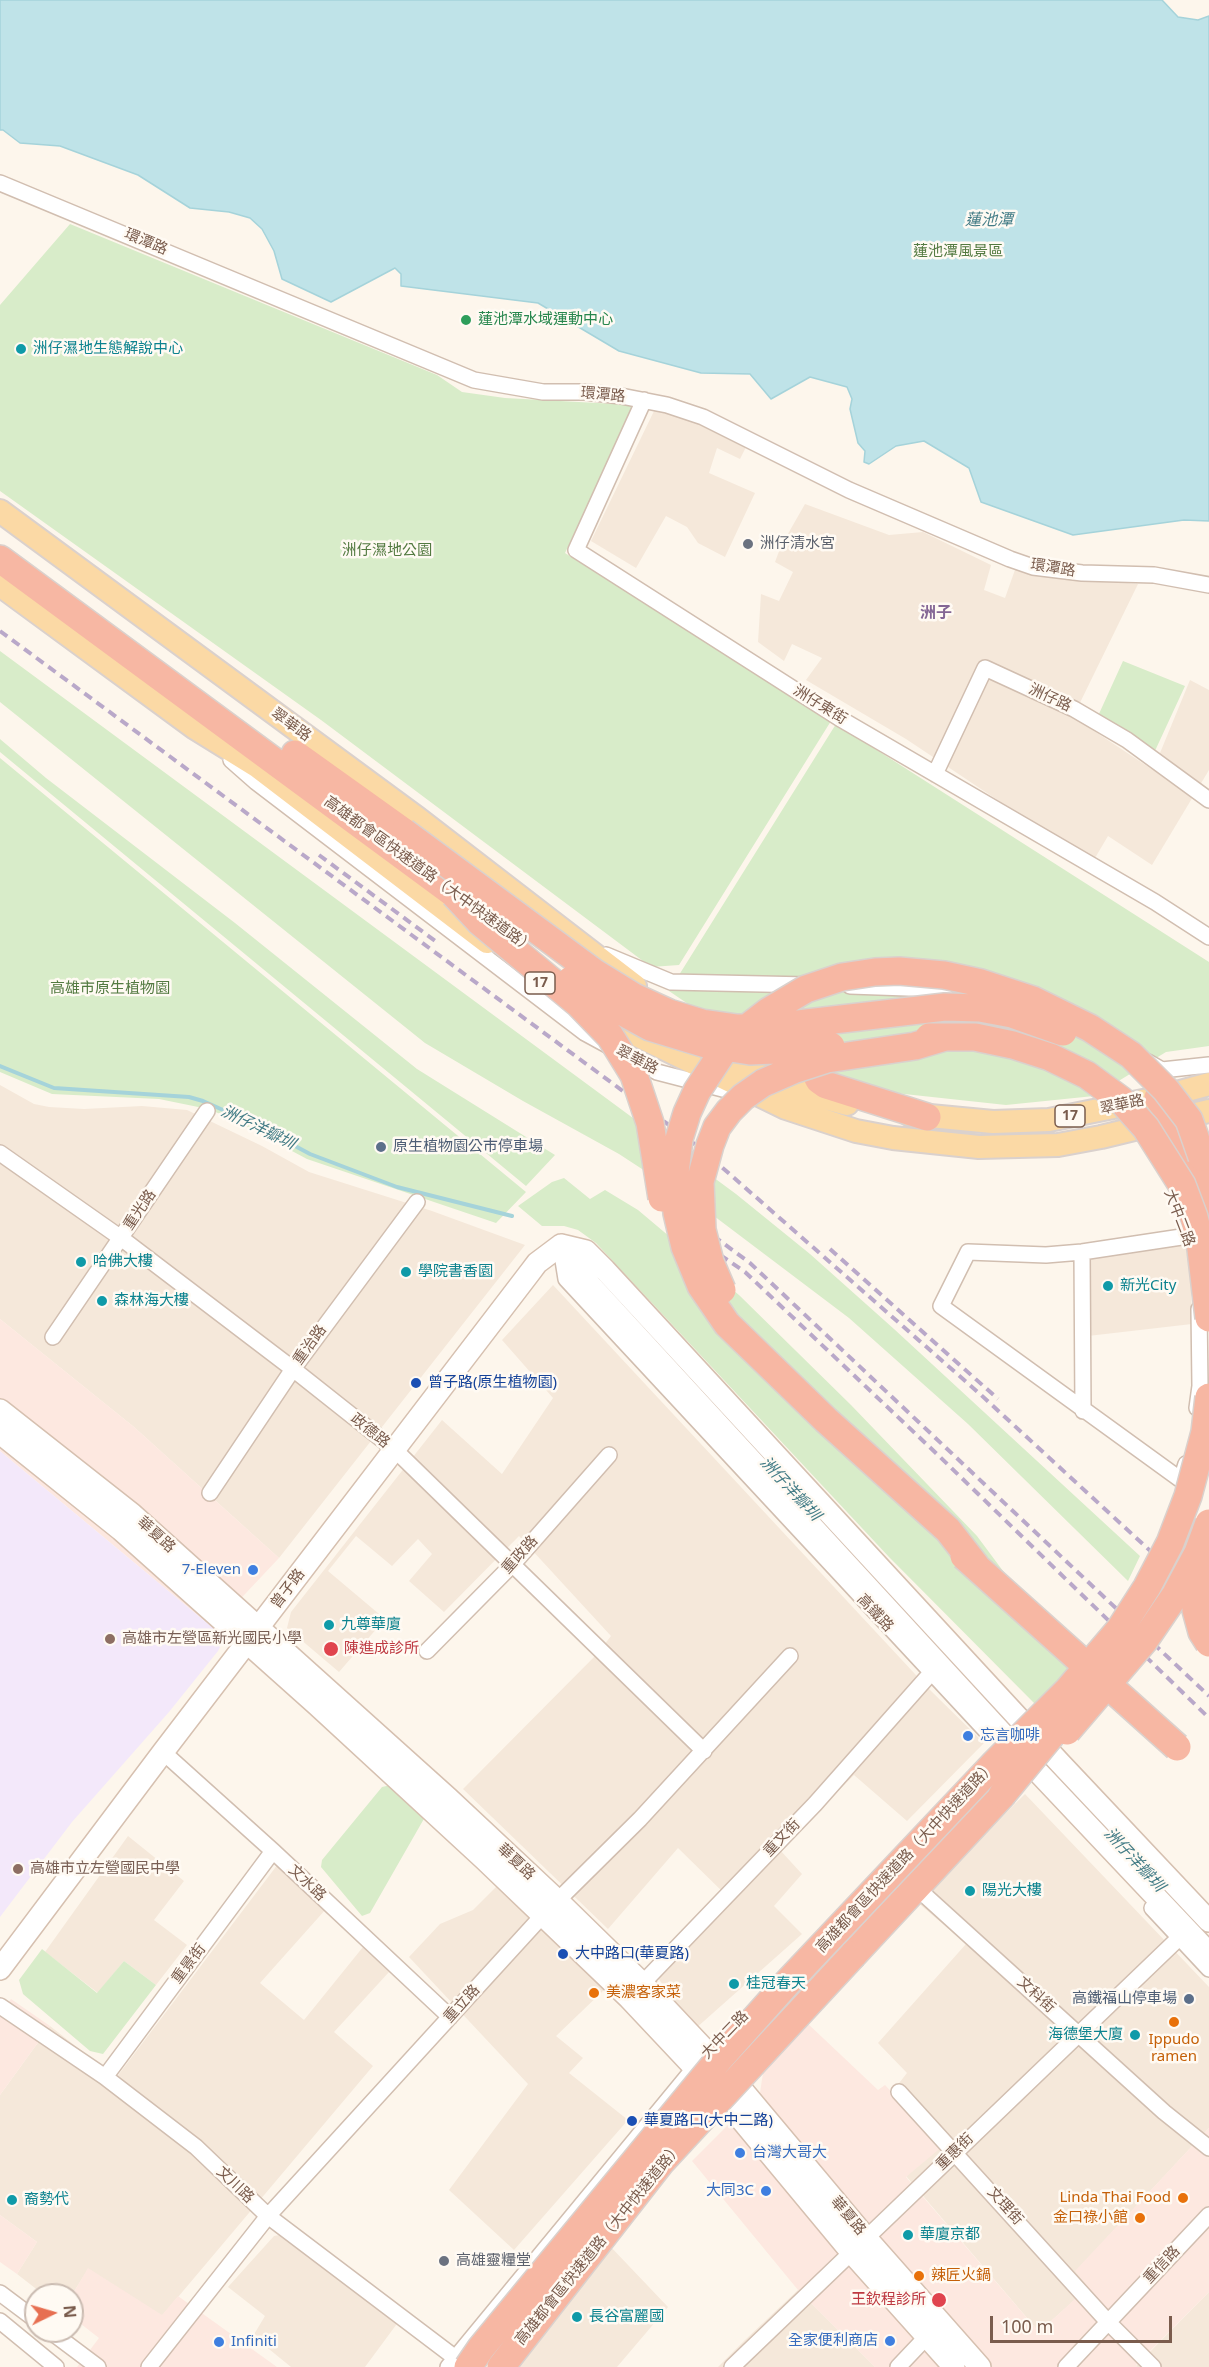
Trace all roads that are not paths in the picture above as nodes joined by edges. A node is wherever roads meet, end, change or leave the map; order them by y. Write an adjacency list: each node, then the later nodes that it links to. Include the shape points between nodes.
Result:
1 (0, 183): 2 (street, 環潭路, via 474,380 543,392 585,392)
2 (644, 400): 5 (street, 環潭路, via 703,417 849,490 1033,567 1154,575); 6 (street, 洲仔東街, via 576,550 839,718)
3 (0, 511): 10 (main road, 翠華路 / 17)
4 (1, 563): 8 (highway, 高雄都會區快速道路（大中快速道路）); 17 (main road, 翠華路 / 17, via 195,728 258,766 556,994 786,1108 856,1131 979,1147 1058,1144); 18 (highway, 高雄都會區快速道路（大中快速道路）, bridge, via 404,832 633,997 691,1019 737,1028 801,1025 945,1007 1012,1014 1080,1039 1117,1063)
5 (1209, 585)
6 (935, 774): 7 (street, 洲仔路, via 985,668 1074,709 1126,740); 9 (street, 洲仔東街)
7 (1209, 800)
8 (454, 894): 11 (highway, 高雄都會區快速道路（大中快速道路）, bridge, via 489,916 586,992 650,1027 706,1044 750,1051 789,1050 913,1036); 41 (highway, bridge, via 480,922 579,1004 610,1036 634,1075 650,1123 671,1239 698,1300 720,1331 819,1428)
9 (1209, 937)
10 (580, 943): 12 (street, 翠華路, via 671,982 935,988 1011,995 1068,1018); 16 (main road, 翠華路 / 17, via 733,1061 804,1092 859,1107)
11 (945, 1037): 26 (highway, 高雄都會區快速道路（大中快速道路）, bridge, via 975,1037 1050,1057 1087,1075 1121,1100 1146,1128 1182,1185 1200,1241); 41 (highway, bridge, via 915,1046 827,1059 778,1076 743,1097 717,1128 704,1162 699,1204 710,1262 730,1304 781,1364 1182,1743)
12 (1162, 1070): 13 (street); 14 (street, via 1143,1081)
13 (1209, 1079): 14 (main road, 翠華路 / 17); 18 (street)
14 (1157, 1106): 16 (main road, 翠華路 / 17, via 1049,1120 993,1122); 17 (main road, 翠華路 / 17); 18 (main road, 翠華路 / 17); 18 (highway, via 1194,1164)
15 (207, 1111): 23 (street, 重光路)
16 (927, 1117): 22 (highway, via 826,1085 819,1080 814,1063 816,1047 826,1036 917,1020 994,1027 1058,1045 1129,1090 1159,1125 1184,1161 1201,1200)
17 (1147, 1132): 20 (street); 22 (street, 大中二路, via 1146,1148)
18 (1207, 1150): 41 (highway, bridge, via 1166,1090 1131,1055 1090,1028 1033,1000 944,975 875,972 842,977 806,989 730,1041 697,1091 679,1139 674,1182 676,1213 701,1286 727,1324 948,1530)
19 (0, 1153): 23 (street, 政德路)
20 (1179, 1188)
21 (417, 1202): 28 (street, 重治路)
22 (1199, 1238): 25 (street); 31 (street, 大中二路, via 1200,1386 1181,1480)
23 (121, 1239): 27 (street, 重光路); 28 (street, 政德路)
24 (561, 1245): 33 (street, 曾子路, via 537,1263); 46 (street, 高鐵路, via 566,1279); 48 (street, via 585,1251 599,1264); 49 (street, 高鐵路, via 571,1264)
25 (1082, 1252): 31 (street); 31 (street, via 968,1252 941,1306)
26 (1209, 1318)
27 (53, 1337)
28 (293, 1369): 33 (street, 政德路); 37 (street, 重治路)
29 (1209, 1397): 47 (highway, 高雄都會區快速道路（大中快速道路）, bridge, via 1197,1463 1170,1543 1148,1587 1119,1629)
30 (0, 1410): 35 (street, 華夏路)
31 (1083, 1411)
32 (0, 1433): 35 (street, 華夏路)
33 (394, 1449): 40 (street, 政德路); 42 (street, 曾子路)
34 (609, 1455): 40 (street, 重政路)
35 (46, 1457): 42 (street, 華夏路, via 132,1514)
36 (1209, 1485): 54 (highway, bridge, via 1189,1543 1157,1603 1113,1663)
37 (210, 1493)
38 (1209, 1523): 54 (highway, 高雄都會區快速道路（大中快速道路）, bridge, via 1176,1593 1144,1641 1046,1755)
39 (1209, 1564): 43 (highway, bridge, via 1196,1610)
40 (513, 1565): 44 (street, 重政路); 50 (street, 政德路)
41 (976, 1566)
42 (253, 1636): 51 (street, 曾子路); 57 (street, 華夏路, via 448,1798)
43 (1209, 1643)
44 (427, 1651)
45 (790, 1656): 50 (street, 重立路)
46 (931, 1673): 49 (street, 高鐵路); 65 (street, 重文街, via 815,1804)
47 (1068, 1690): 72 (highway, bridge, via 1005,1774); 86 (highway, 高雄都會區快速道路（大中快速道路）, bridge, via 787,1983 720,2058 481,2348)
48 (1021, 1720): 49 (street, 大中二路); 52 (street)
49 (1002, 1741): 53 (street, 高鐵路); 70 (street, 大中二路, via 809,1951)
50 (704, 1751): 57 (street, 重立路)
51 (163, 1752): 55 (street, 文水路); 62 (street, 曾子路)
52 (1052, 1754): 53 (street, 大中二路); 58 (street)
53 (1033, 1773): 56 (street, 大中二路); 59 (street, 高鐵路); 60 (street, 高鐵路)
54 (1002, 1795): 61 (highway, 高雄都會區快速道路（大中快速道路）)
55 (273, 1851): 68 (street, 文水路); 73 (street, 重景街)
56 (918, 1889): 69 (street, 文科街); 71 (street, 大中二路)
57 (550, 1908): 65 (street, 華夏路); 68 (street, 重立路)
58 (1209, 1921)
59 (1180, 1937): 63 (street, 高鐵路); 69 (street, 重惠街)
60 (1209, 1953)
61 (853, 1955): 90 (highway, bridge, via 732,2069 658,2153); 91 (highway, 高雄都會區快速道路（大中快速道路）, bridge, via 661,2162)
62 (0, 1969)
63 (1209, 1969)
64 (788, 1977): 70 (street, via 747,2021)
65 (635, 1991): 72 (street, 華夏路)
66 (806, 2000): 71 (street, 大中二路, via 760,2048)
67 (0, 2006): 73 (street, 文川路)
68 (450, 2017): 78 (street, 重立路)
69 (1078, 2033): 75 (street, 文科街); 76 (street, 重惠街)
70 (723, 2037): 72 (street, 大中二路)
71 (759, 2062): 72 (street, 大中二路)
72 (716, 2076): 79 (street, 華夏路); 86 (street, 大中二路); 91 (street, 大中二路, via 603,2239)
73 (105, 2077): 78 (street, 文川路, via 196,2147)
74 (899, 2092): 76 (street, 文理街)
75 (1209, 2148)
76 (955, 2151): 79 (street, 重惠街); 83 (street, 文理街)
77 (1209, 2215): 83 (street, 重信路)
78 (268, 2216): 86 (street, 文川路); 89 (street, 重立路)
79 (859, 2246): 84 (street, 華夏路); 92 (street, 重惠街)
80 (0, 2292): 81 (street)
81 (24, 2311)
82 (0, 2321): 87 (street)
83 (1108, 2322): 96 (street, 重信路); 97 (street, 文理街)
84 (934, 2330): 93 (street); 94 (street, 華夏路); 95 (street, 華夏路)
85 (66, 2343): 88 (street)
86 (459, 2365)
87 (56, 2367)
88 (98, 2367)
89 (149, 2367)
90 (485, 2367)
91 (500, 2367)
92 (732, 2367)
93 (898, 2367)
94 (954, 2367)
95 (980, 2367)
96 (1066, 2367)
97 (1154, 2367)

